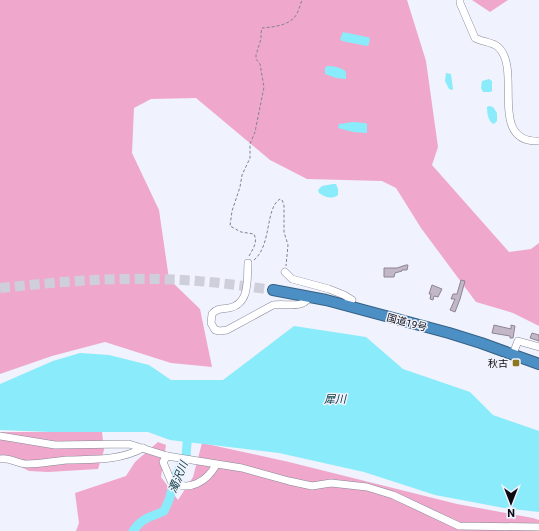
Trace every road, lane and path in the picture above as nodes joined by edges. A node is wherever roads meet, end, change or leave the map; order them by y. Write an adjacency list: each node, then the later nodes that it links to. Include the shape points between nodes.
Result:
1 (302, 0): 4 (path, via 295,17 289,22 262,28 256,55 264,87 250,144 250,158 242,175 230,226 241,232 254,234 256,238)
2 (460, 0): 3 (street, via 475,38 498,47 504,56 509,116 514,130 524,138)
3 (539, 141)
4 (248, 263): 5 (path, via 259,256 263,249 272,210 275,202 280,199 284,202 284,232 288,245); 7 (street, via 245,296 239,304 213,312 211,323 215,330 227,330 273,305 302,304)
5 (285, 272): 8 (street, via 292,280 344,294 352,300)
6 (273, 290): 7 (highway, 国道19号)
7 (310, 297): 8 (highway, 国道19号)
8 (344, 305): 10 (highway, 国道19号, via 449,333)
9 (539, 347): 10 (street, via 518,341)
10 (513, 354): 11 (highway, 国道19号)
11 (539, 364)
12 (0, 436): 13 (street, via 55,445 129,444)
13 (143, 448): 14 (street); 15 (street, via 128,455 101,460 23,464 6,458)
14 (167, 456): 16 (street); 16 (street, via 164,462 171,481 181,486 194,486)
15 (0, 459)
16 (216, 465): 17 (street, via 242,468 312,486 331,483 367,487 393,495 459,526)
17 (539, 526)
18 (539, 530): 19 (street)
19 (505, 531)

